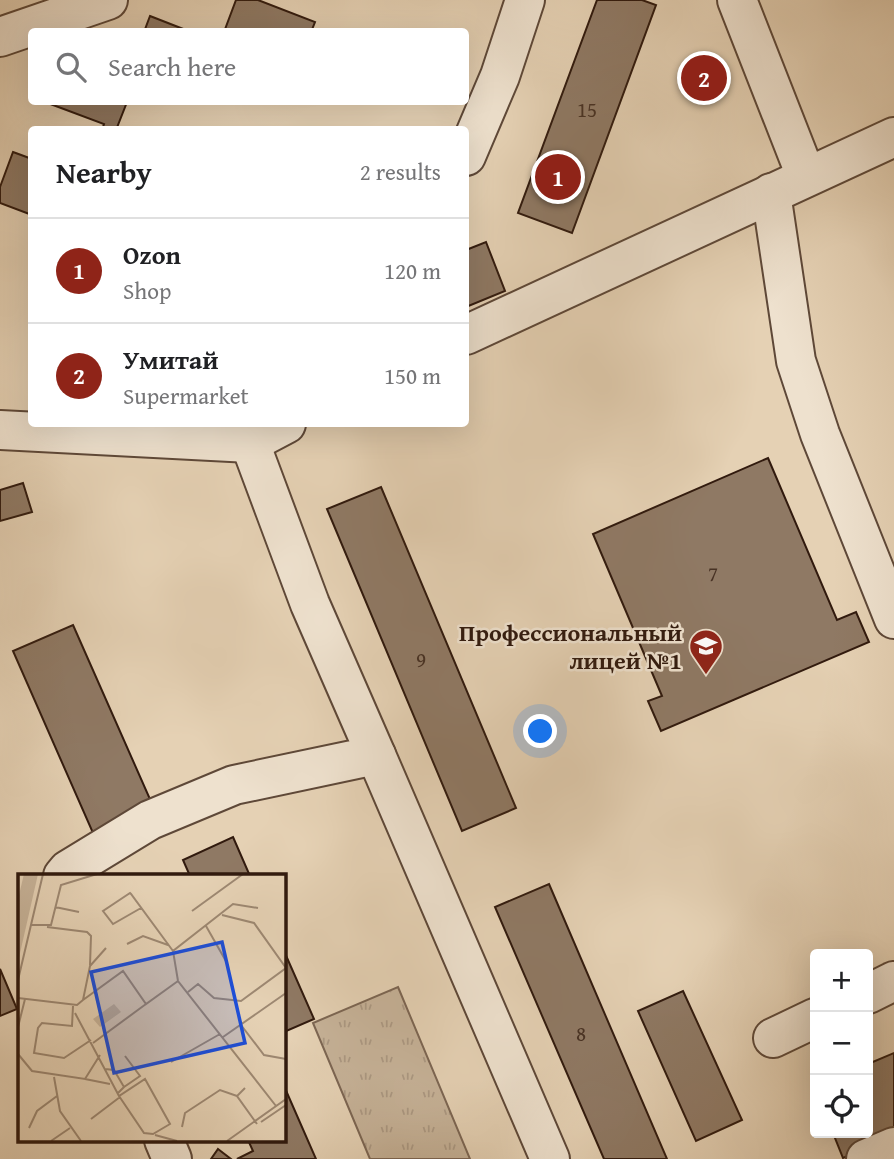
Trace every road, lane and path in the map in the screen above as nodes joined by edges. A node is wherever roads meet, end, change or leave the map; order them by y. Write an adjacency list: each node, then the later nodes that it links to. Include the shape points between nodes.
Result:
1 (108, 0): 4 (lane)
2 (525, 0): 6 (lane)
3 (737, 0): 7 (lane)
4 (0, 37)
5 (894, 137): 7 (lane)
6 (469, 149)
7 (806, 176): 8 (lane)
8 (771, 193): 9 (lane); 13 (lane, via 796,361)
9 (469, 334)
10 (280, 427): 12 (lane)
11 (0, 430): 12 (lane)
12 (250, 443): 14 (lane, via 310,604)
13 (894, 619)
14 (376, 755): 15 (lane, via 234,785 150,820); 23 (lane)
15 (65, 874)
16 (894, 981): 17 (lane)
17 (873, 991)
18 (810, 1020): 19 (lane)
19 (772, 1038)
20 (165, 1142): 22 (lane)
21 (894, 1147): 24 (lane)
22 (172, 1159)
23 (550, 1159)
24 (866, 1159)

